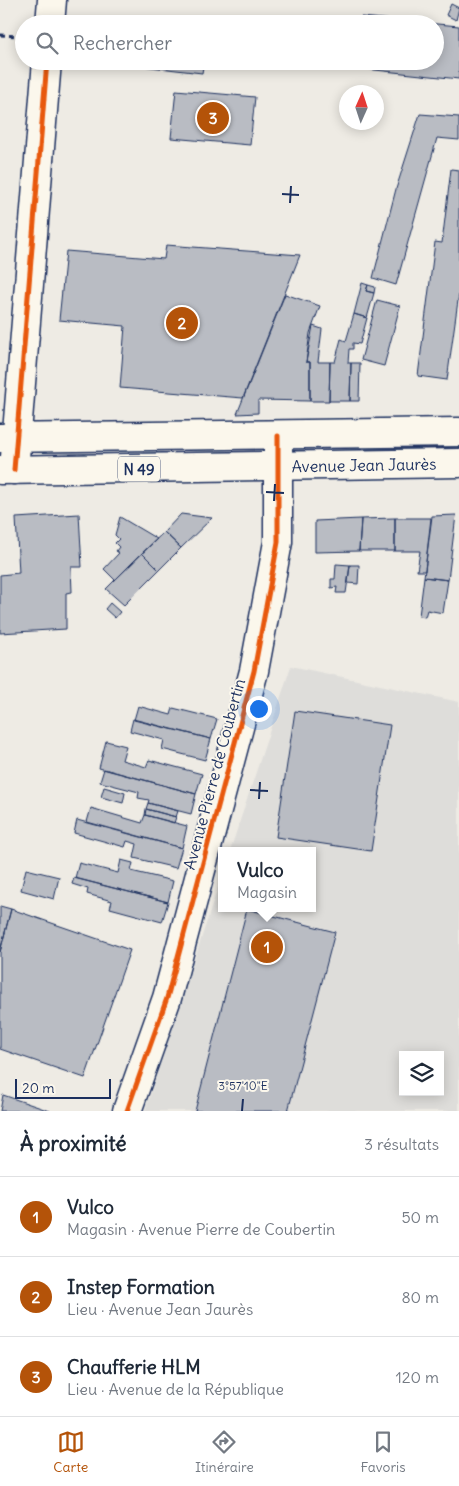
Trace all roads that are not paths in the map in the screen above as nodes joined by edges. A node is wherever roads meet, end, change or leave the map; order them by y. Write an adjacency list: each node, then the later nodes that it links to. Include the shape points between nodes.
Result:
1 (52, 0): 2 (street)
2 (51, 15)
3 (46, 70): 6 (street)
4 (459, 432): 5 (street, Avenue Jean Jaurès / N 49)
5 (278, 436): 6 (street, Avenue Jean Jaurès / N 49); 8 (street, Avenue Pierre de Coubertin)
6 (9, 438): 9 (street)
7 (459, 463): 8 (street, Avenue Jean Jaurès / N 49)
8 (277, 467): 9 (street, Avenue Jean Jaurès / N 49); 10 (street, Avenue Pierre de Coubertin, via 278,542 254,671 167,998)
9 (7, 470)
10 (128, 1111)

